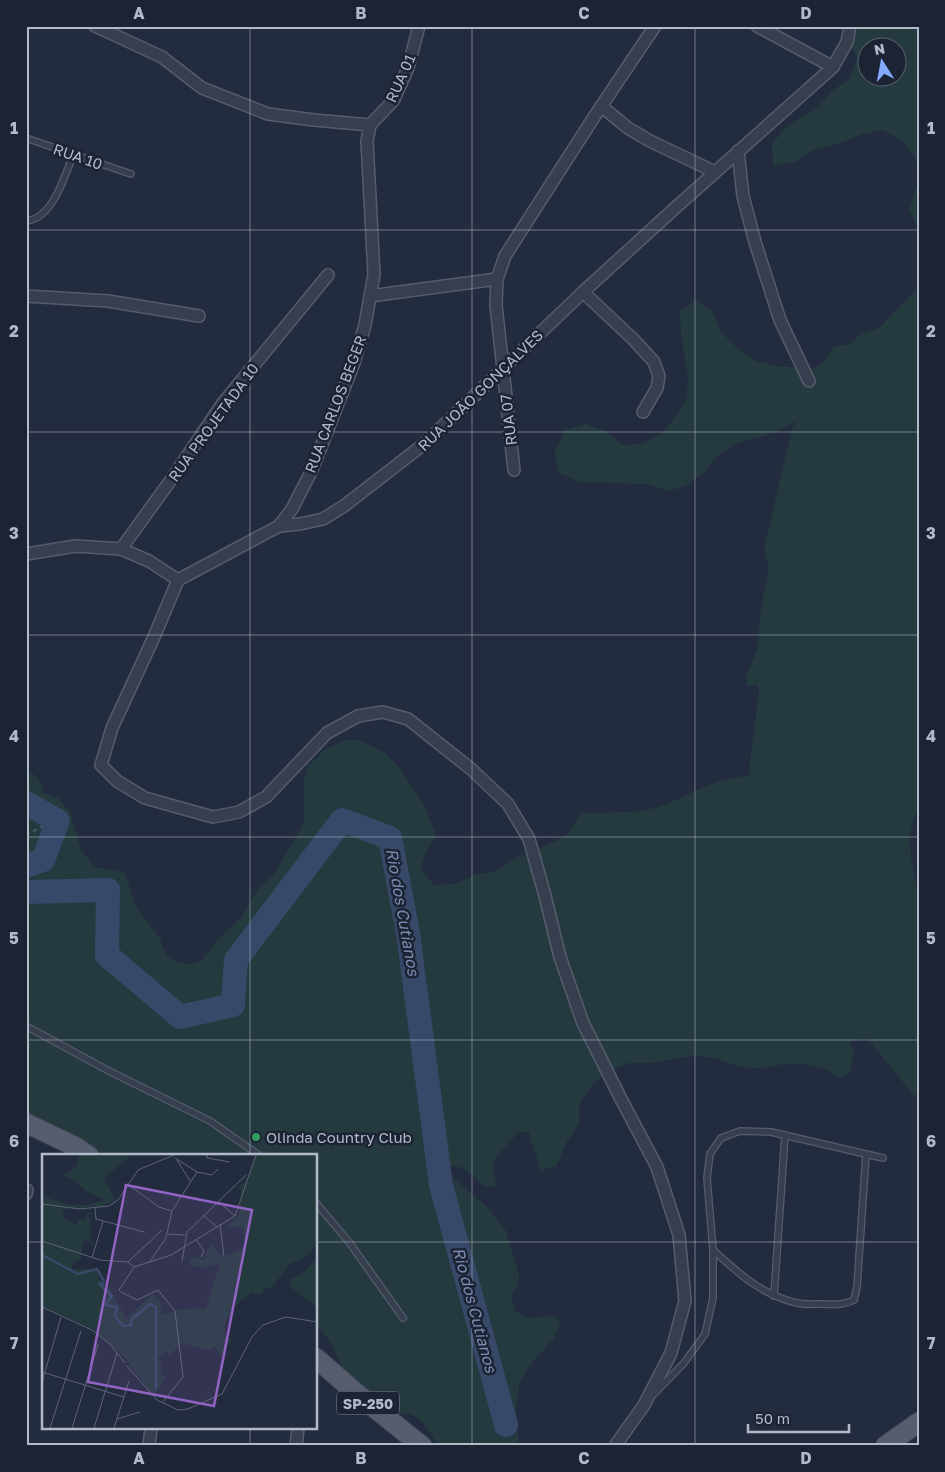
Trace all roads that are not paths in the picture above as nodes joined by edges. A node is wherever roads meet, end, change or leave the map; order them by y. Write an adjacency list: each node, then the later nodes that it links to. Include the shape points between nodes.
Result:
1 (95, 26): 8 (street, via 162,57 202,88 268,114)
2 (419, 26): 8 (street, RUA 01, via 408,68 393,101)
3 (655, 26): 7 (street, RUA 07)
4 (757, 26): 6 (street)
5 (850, 26): 6 (street, RUA JOÃO GONÇALVES, via 847,42)
6 (833, 68): 10 (street, RUA JOÃO GONÇALVES)
7 (601, 106): 12 (street, via 650,141); 16 (street, RUA 07, via 505,256)
8 (370, 124): 19 (street, RUA CARLOS BEGER, via 367,141 374,274)
9 (26, 138): 11 (lane, RUA 10)
10 (738, 151): 12 (street, RUA JOÃO GONÇALVES); 22 (street, via 743,196 755,242 780,320)
11 (73, 155): 13 (lane, RUA 10); 14 (lane, via 59,192 44,213)
12 (715, 172): 17 (street, RUA JOÃO GONÇALVES)
13 (131, 174)
14 (26, 221)
15 (328, 275): 26 (street, RUA PROJETADA 10, via 223,403)
16 (498, 279): 19 (street); 21 (street, RUA 07, via 496,305)
17 (584, 292): 21 (street, RUA JOÃO GONÇALVES); 23 (street, via 654,362 659,376 657,388)
18 (26, 296): 20 (street, via 108,301)
19 (370, 296): 25 (street, RUA CARLOS BEGER, via 354,363 315,461 292,509)
20 (199, 316)
21 (502, 370): 24 (street, RUA 07); 25 (street, RUA JOÃO GONÇALVES, via 424,444 344,506 323,518)
22 (809, 381)
23 (643, 412)
24 (514, 470)
25 (279, 526): 28 (street, RUA JOÃO GONÇALVES)
26 (120, 548): 27 (street, via 76,546); 28 (street)
27 (26, 554)
28 (178, 580): 43 (street, via 112,728 101,765 117,781 146,798 213,817 240,812 266,797 327,733 358,716 383,712 408,718 470,769 508,804 529,840 560,957 583,1023 657,1167 679,1235 685,1301 672,1353)
29 (26, 1026): 33 (lane, via 210,1121)
30 (26, 1123): 32 (main road)
31 (785, 1135): 34 (lane); 39 (lane, via 740,1130 722,1138 710,1154 707,1178); 40 (lane)
32 (86, 1154)
33 (257, 1154)
34 (866, 1154): 35 (lane); 40 (lane, via 854,1300 845,1305 799,1304)
35 (884, 1158)
36 (27, 1190): 37 (street)
37 (26, 1194)
38 (318, 1205): 41 (lane, via 349,1242)
39 (713, 1250): 40 (lane, via 738,1274); 43 (lane, via 713,1298 705,1334 684,1363)
40 (774, 1296)
41 (403, 1318)
42 (318, 1360): 49 (main road, SP-250)
43 (644, 1405): 50 (street)
44 (919, 1422): 51 (main road)
45 (151, 1430): 47 (street)
46 (298, 1430): 48 (street)
47 (149, 1446)
48 (296, 1446)
49 (422, 1446)
50 (615, 1446)
51 (885, 1446)

